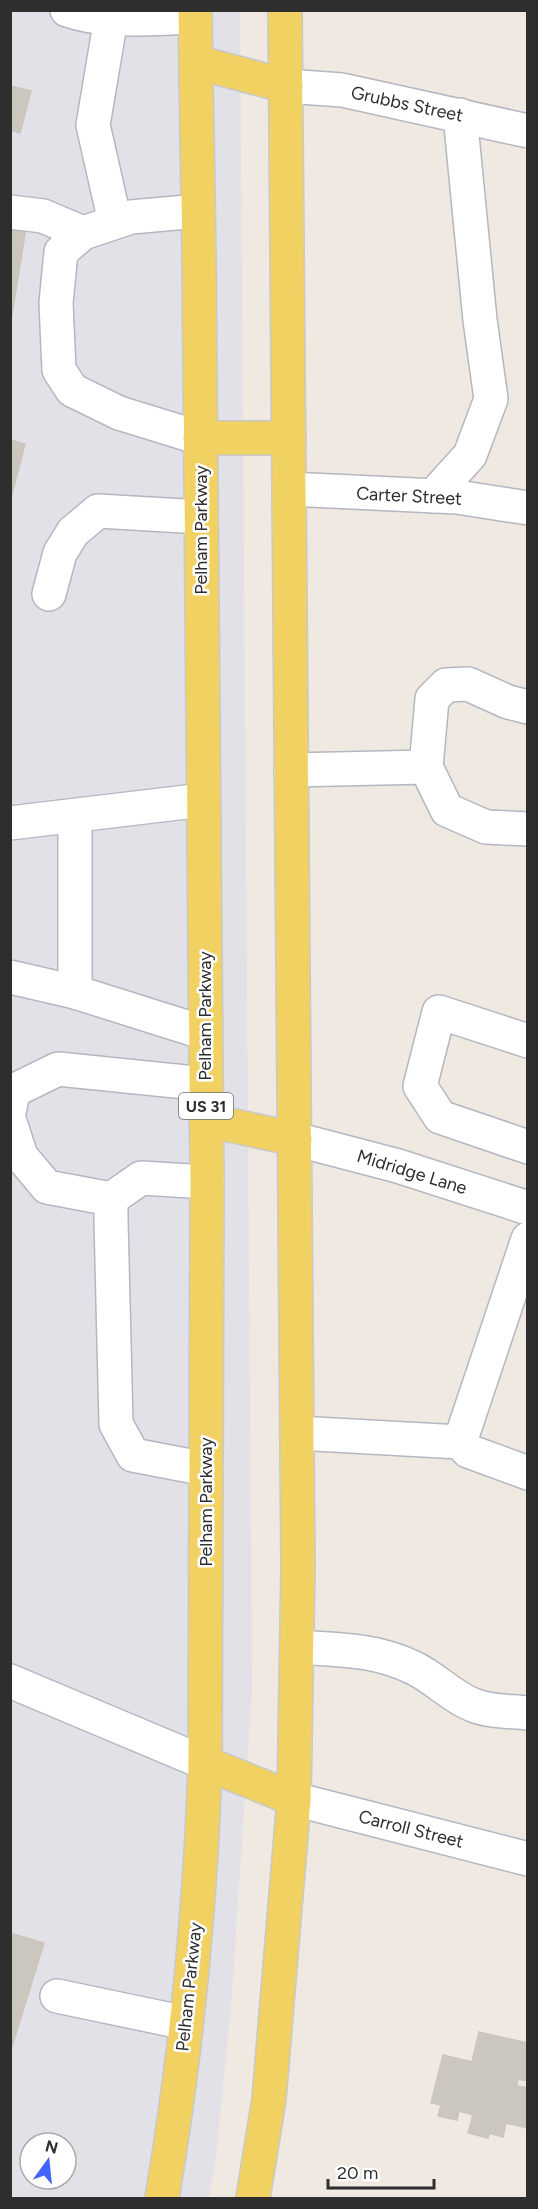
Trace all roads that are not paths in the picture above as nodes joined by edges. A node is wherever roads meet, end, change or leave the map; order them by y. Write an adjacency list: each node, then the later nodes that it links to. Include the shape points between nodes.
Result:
1 (67, 10): 4 (street)
2 (285, 10): 6 (main road)
3 (195, 14): 4 (street); 5 (main road, Pelham Parkway / US 31)
4 (111, 18): 11 (street, via 93,125)
5 (196, 62): 6 (main road); 9 (main road, Pelham Parkway / US 31)
6 (286, 86): 7 (street, Grubbs Street, via 342,90); 14 (main road)
7 (460, 115): 8 (street, Grubbs Street); 16 (street, via 491,399 470,455)
8 (528, 131)
9 (198, 211): 11 (street); 13 (main road, Pelham Parkway / US 31)
10 (10, 212): 12 (street, via 42,216)
11 (115, 222): 12 (street)
12 (83, 232): 13 (street, via 62,252 56,303 59,370 72,390 119,413)
13 (200, 438): 14 (main road); 18 (main road, Pelham Parkway / US 31)
14 (289, 438): 15 (main road)
15 (289, 489): 16 (street, Carter Street); 22 (main road)
16 (433, 496): 17 (street, Carter Street)
17 (528, 508)
18 (201, 517): 19 (street, via 98,511 73,532 60,553); 23 (main road, Pelham Parkway / US 31)
19 (49, 594)
20 (528, 707): 21 (street, via 468,684 446,684 432,699)
21 (426, 767): 22 (street); 26 (street, via 447,810 486,827)
22 (291, 770): 35 (main road)
23 (203, 800): 24 (street); 29 (main road, Pelham Parkway / US 31)
24 (75, 816): 25 (street); 28 (street)
25 (10, 823)
26 (528, 829)
27 (10, 977): 28 (street)
28 (75, 992): 29 (street)
29 (205, 1033): 31 (main road, Pelham Parkway / US 31)
30 (528, 1041): 36 (street, via 439,1012 420,1086 440,1117)
31 (206, 1084): 32 (street, via 57,1069 13,1091); 33 (main road, Pelham Parkway / US 31)
32 (10, 1108)
33 (206, 1120): 35 (main road); 37 (main road, Pelham Parkway / US 31)
34 (10, 1122): 38 (street, via 21,1156 47,1187)
35 (295, 1139): 39 (street, Midridge Lane, via 398,1166); 42 (main road)
36 (528, 1147)
37 (207, 1182): 38 (street, via 141,1178); 44 (main road, Pelham Parkway / US 31)
38 (111, 1199): 44 (street, via 116,1424 133,1455)
39 (528, 1208)
40 (528, 1239): 41 (street)
41 (515, 1316): 43 (street)
42 (297, 1433): 43 (street); 46 (main road)
43 (460, 1442): 45 (street, via 468,1452)
44 (206, 1469): 49 (main road, Pelham Parkway / US 31)
45 (528, 1473)
46 (297, 1647): 48 (street, via 374,1653 414,1668 472,1705); 50 (main road)
47 (10, 1682): 49 (street)
48 (528, 1713)
49 (205, 1763): 50 (main road); 53 (main road, Pelham Parkway / US 31, via 201,1869)
50 (294, 1799): 51 (street, Carroll Street); 55 (main road, via 269,2099)
51 (528, 1859)
52 (57, 1996): 53 (street)
53 (186, 2023): 54 (main road, Pelham Parkway / US 31)
54 (162, 2199)
55 (253, 2199)

